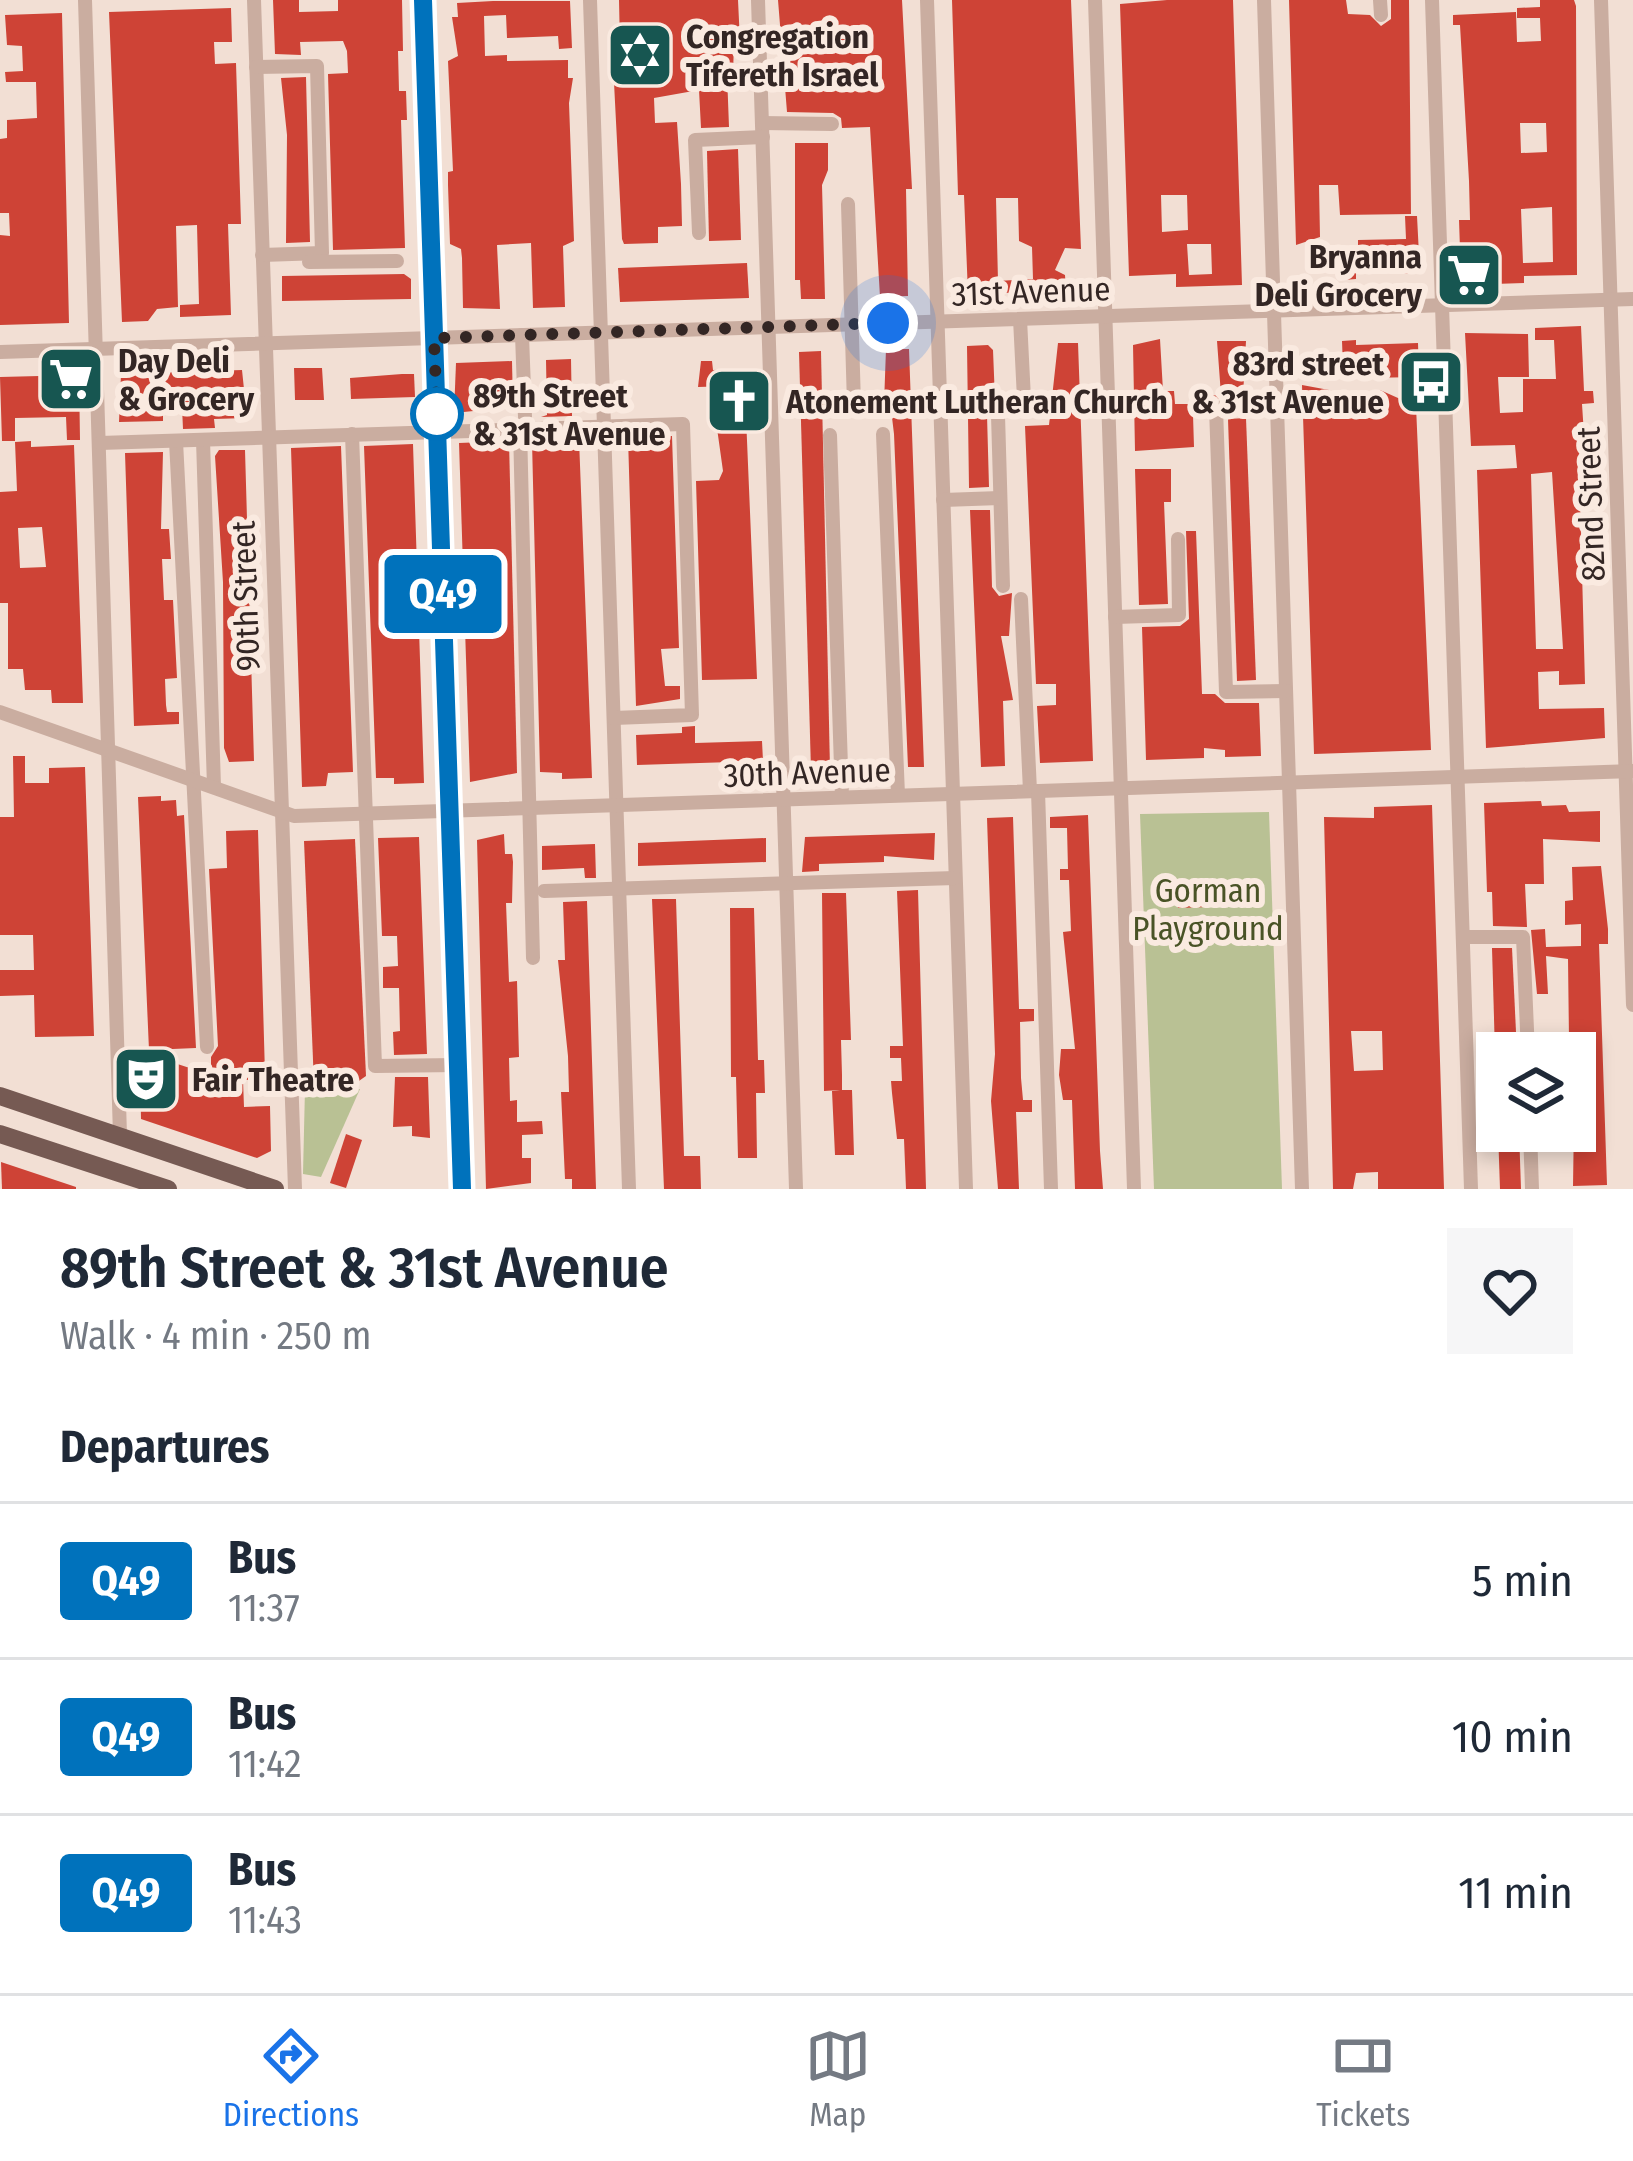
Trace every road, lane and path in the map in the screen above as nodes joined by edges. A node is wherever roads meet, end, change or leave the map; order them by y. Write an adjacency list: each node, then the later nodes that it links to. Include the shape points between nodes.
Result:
1 (85, 0): 31 (street)
2 (254, 0): 11 (street, 90th Street)
3 (423, 0): 29 (street)
4 (590, 0): 27 (street)
5 (758, 0): 13 (street)
6 (927, 0): 24 (street)
7 (1095, 0): 22 (street)
8 (1264, 0): 21 (street)
9 (1432, 0): 20 (street)
10 (1601, 0): 19 (street, 82nd Street)
11 (256, 67): 16 (street, 90th Street); 16 (street, via 316,66 317,89 322,254)
12 (832, 124): 13 (street)
13 (763, 130): 15 (street, via 695,140); 26 (street)
14 (848, 204): 25 (street)
15 (699, 233)
16 (262, 259): 17 (street); 30 (street, 90th Street)
17 (397, 261)
18 (1633, 299): 19 (street, 31st Avenue)
19 (1610, 300): 20 (street, 31st Avenue); 51 (street, 82nd Street)
20 (1442, 305): 21 (street, 31st Avenue); 59 (street)
21 (1274, 310): 22 (street, 31st Avenue); 35 (street)
22 (1105, 316): 23 (street, 31st Avenue); 53 (street)
23 (1020, 319): 24 (street, 31st Avenue); 33 (street)
24 (937, 322): 25 (street, 31st Avenue); 48 (street)
25 (852, 325): 26 (street, 31st Avenue); 34 (street)
26 (769, 327): 27 (street, 31st Avenue); 68 (street)
27 (601, 332): 28 (street, 31st Avenue); 38 (street)
28 (522, 335): 29 (street, 31st Avenue); 37 (street)
29 (434, 338): 30 (street, 31st Avenue); 39 (street)
30 (264, 344): 31 (street, 31st Avenue); 43 (street, 90th Street)
31 (98, 349): 32 (street, 31st Avenue); 46 (street)
32 (0, 352)
33 (1024, 399)
34 (854, 404)
35 (1277, 406): 54 (street); 54 (street, via 1216,408 1226,692)
36 (998, 415): 47 (street)
37 (523, 423): 38 (street); 39 (street); 70 (street)
38 (604, 424): 56 (street); 56 (street, via 683,424 692,715)
39 (437, 430): 40 (street); 72 (street)
40 (352, 434): 43 (street); 73 (street)
41 (883, 434): 66 (street)
42 (830, 435): 67 (street)
43 (266, 437): 44 (street); 71 (street, 90th Street)
44 (202, 440): 45 (street); 62 (street)
45 (176, 441): 46 (street); 60 (street)
46 (100, 443): 57 (street)
47 (1000, 498): 48 (street); 50 (street)
48 (943, 500): 65 (street)
49 (1178, 539): 53 (street, via 1179,615)
50 (1003, 586)
51 (1626, 593): 58 (street, 82nd Street)
52 (1021, 599): 64 (street)
53 (1115, 617): 63 (street)
54 (1286, 691): 61 (street)
55 (0, 712): 57 (street, 30th Avenue)
56 (614, 718): 69 (street)
57 (112, 752): 60 (street, 30th Avenue); 86 (street)
58 (1629, 771): 59 (street, 30th Avenue); 80 (street, 82nd Street)
59 (1457, 777): 61 (street, 30th Avenue); 78 (street)
60 (190, 779): 62 (street, 30th Avenue); 82 (street)
61 (1289, 783): 63 (street, 30th Avenue); 98 (street)
62 (214, 788): 71 (street, 30th Avenue)
63 (1121, 788): 64 (street, 30th Avenue); 97 (street)
64 (1034, 791): 65 (street, 30th Avenue); 96 (street)
65 (952, 794): 66 (street, 30th Avenue); 74 (street)
66 (898, 795): 67 (street, 30th Avenue)
67 (842, 797): 68 (street, 30th Avenue)
68 (784, 799): 69 (street, 30th Avenue); 75 (street)
69 (616, 806): 70 (street, 30th Avenue); 76 (street)
70 (532, 808): 72 (street, 30th Avenue); 79 (street)
71 (280, 812): 73 (street, 30th Avenue); 91 (street, 90th Street)
72 (450, 812): 73 (street, 30th Avenue); 83 (street)
73 (364, 815): 83 (street, via 375,1066)
74 (956, 878): 75 (street); 95 (street)
75 (787, 885): 76 (street); 94 (street)
76 (619, 890): 77 (street); 93 (street)
77 (544, 891)
78 (1462, 937): 81 (street, via 1523,937); 99 (street)
79 (532, 958)
80 (1633, 1005)
81 (1527, 1032)
82 (207, 1047)
83 (458, 1065): 92 (street)
84 (0, 1096): 86 (main road)
85 (0, 1133): 88 (main road)
86 (120, 1136): 90 (main road)
87 (1531, 1152): 100 (street)
88 (128, 1182): 89 (main road)
89 (168, 1189)
90 (275, 1189)
91 (295, 1189)
92 (462, 1189)
93 (628, 1189)
94 (796, 1189)
95 (966, 1189)
96 (1051, 1189)
97 (1134, 1189)
98 (1302, 1189)
99 (1471, 1189)
100 (1532, 1189)

